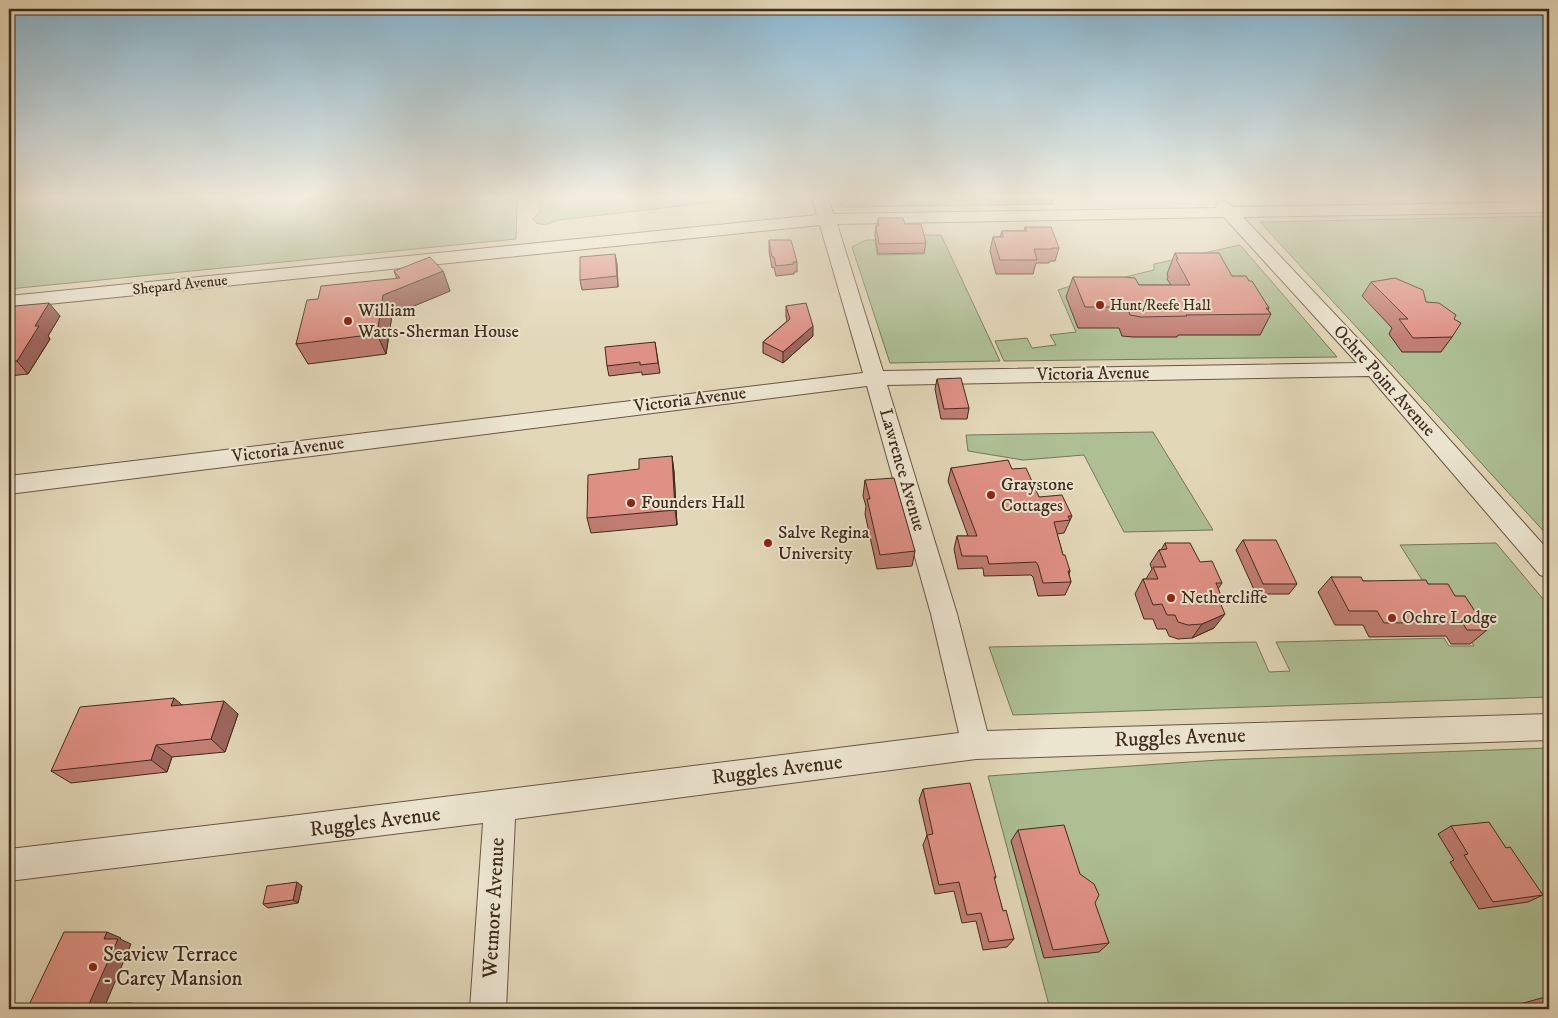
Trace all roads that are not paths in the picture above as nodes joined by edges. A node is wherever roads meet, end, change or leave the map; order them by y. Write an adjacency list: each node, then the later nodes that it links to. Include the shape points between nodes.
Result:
1 (507, 245): 4 (street, Shepard Avenue)
2 (834, 245): 6 (street, Lawrence Avenue)
3 (1259, 245): 5 (street, Ochre Point Avenue)
4 (9, 302)
5 (1374, 369): 6 (street, Victoria Avenue); 8 (street, Ochre Point Avenue)
6 (876, 378): 7 (street, Victoria Avenue); 10 (street, Lawrence Avenue, via 944,614)
7 (9, 485)
8 (1549, 568)
9 (1549, 727): 10 (street, Ruggles Avenue)
10 (976, 745): 11 (street, Ruggles Avenue)
11 (500, 806): 12 (street, Ruggles Avenue); 13 (street, Wetmore Avenue)
12 (9, 864)
13 (488, 1009)

